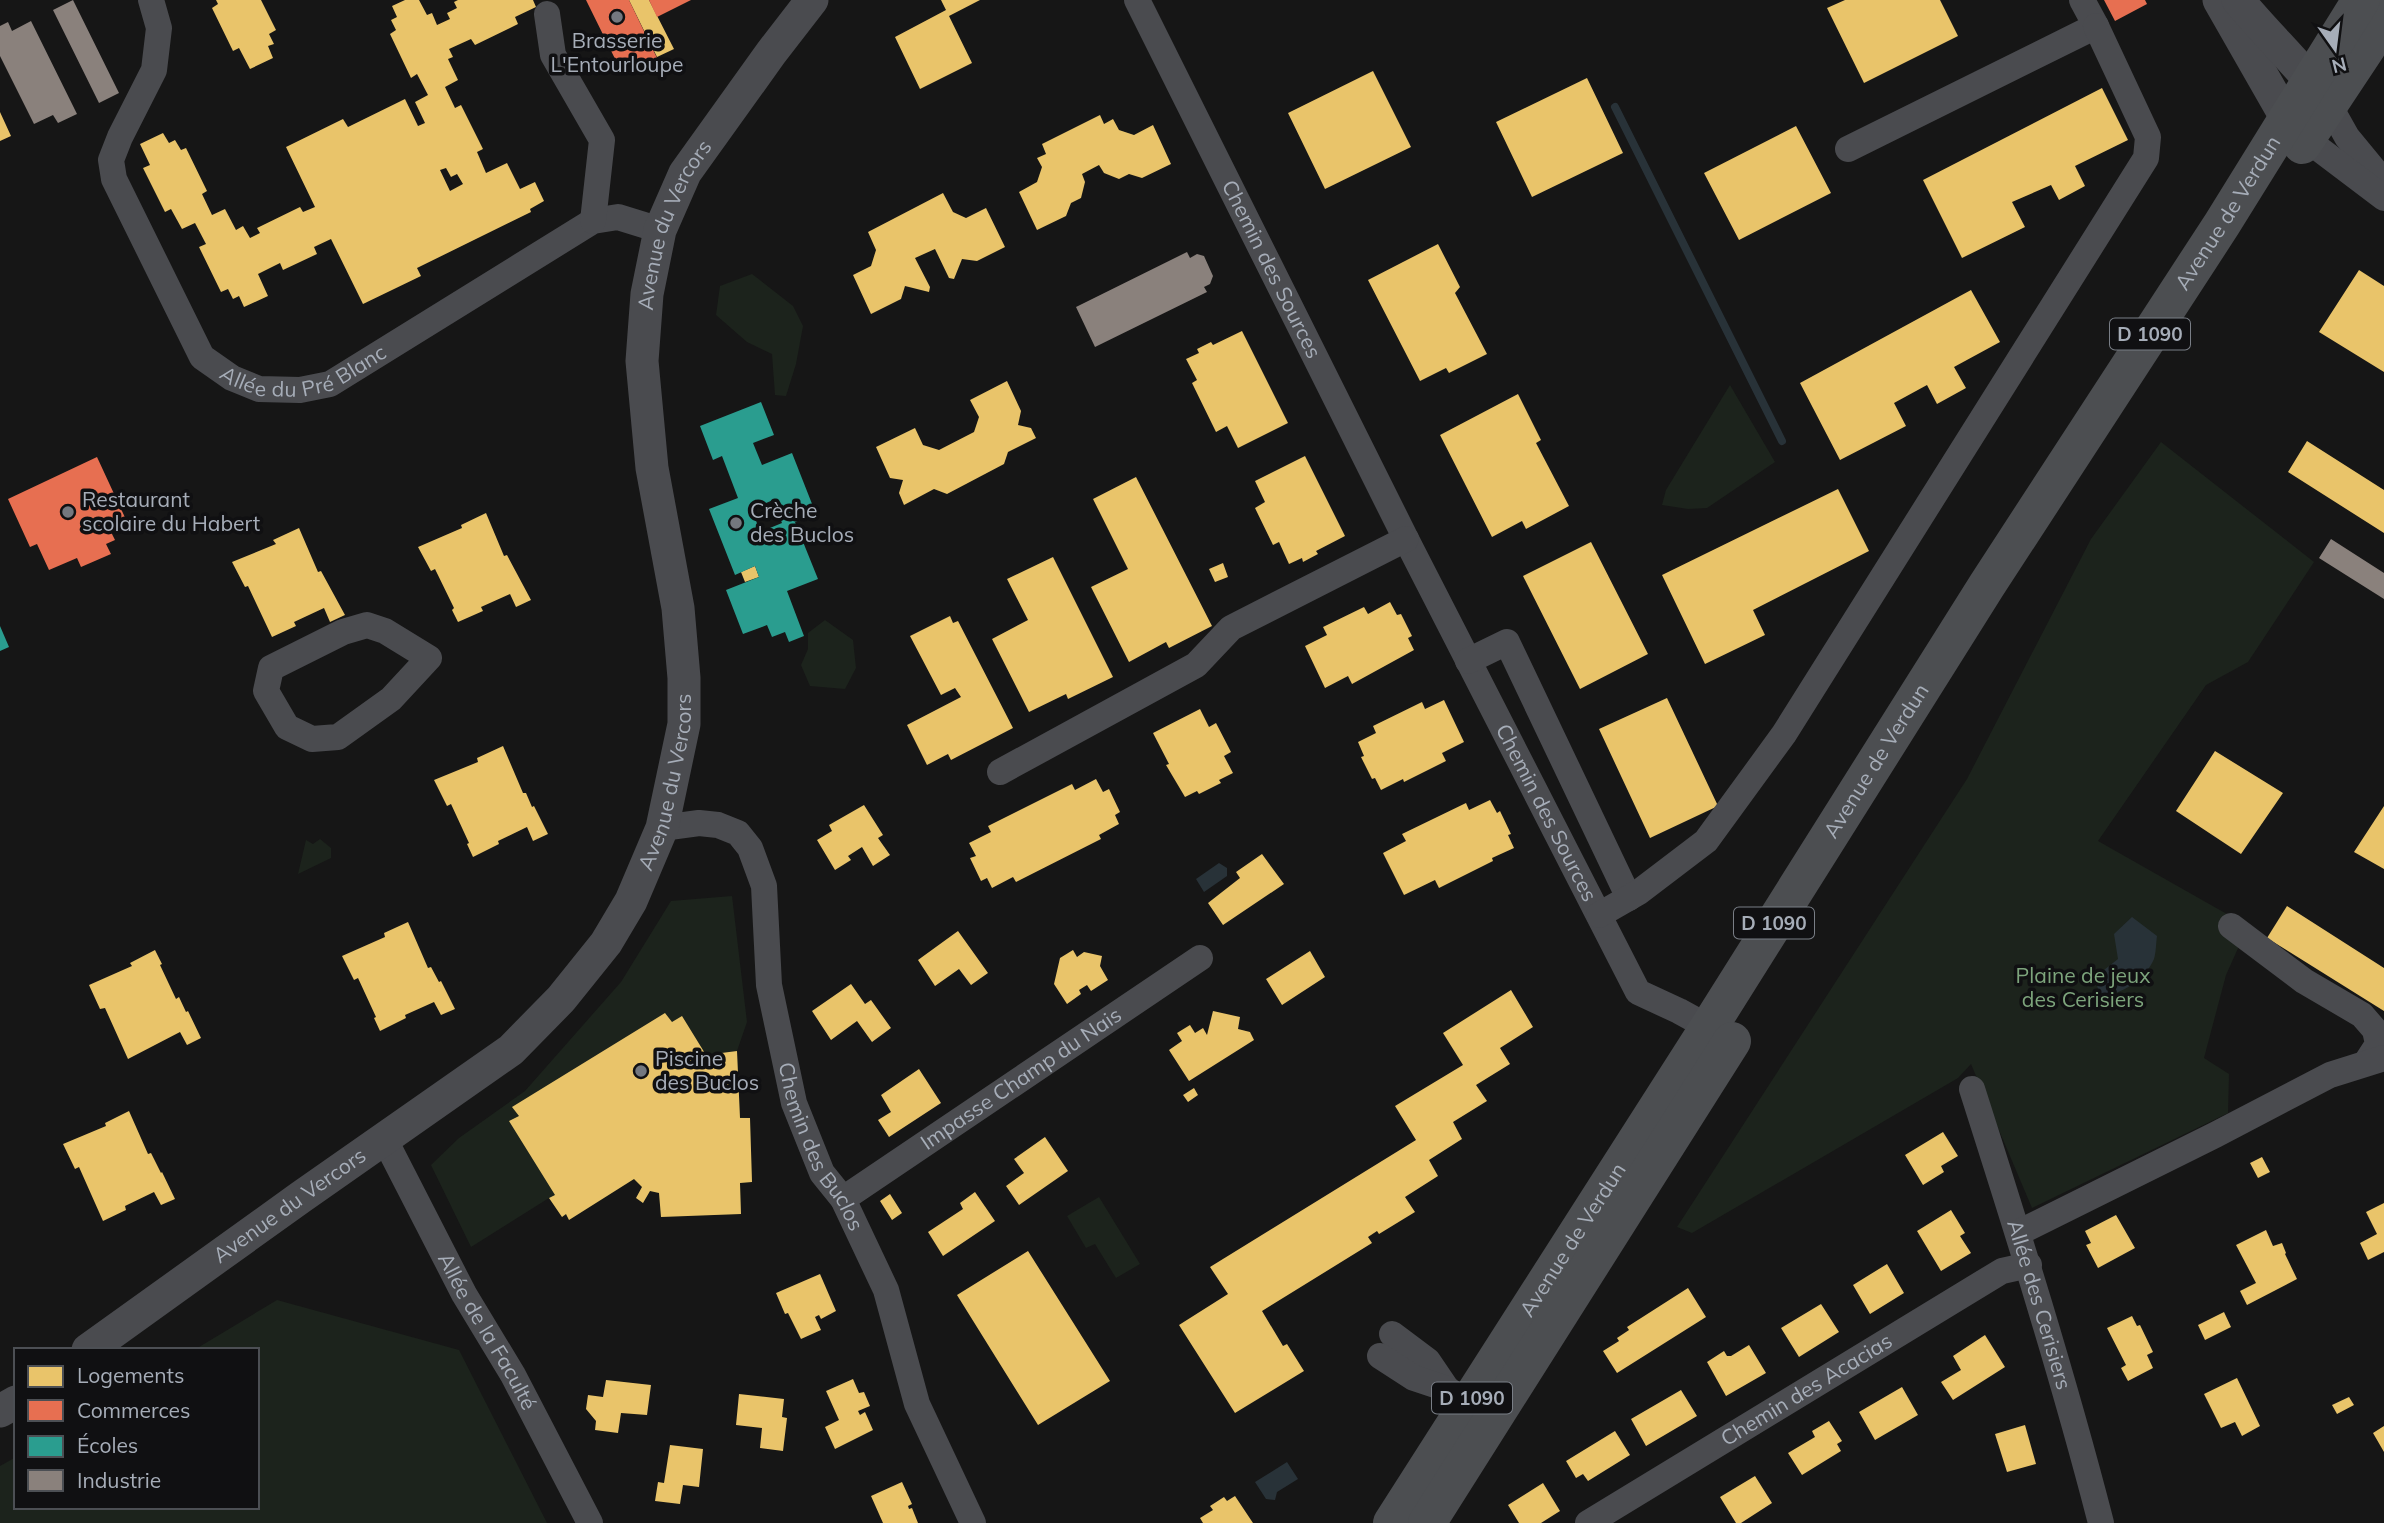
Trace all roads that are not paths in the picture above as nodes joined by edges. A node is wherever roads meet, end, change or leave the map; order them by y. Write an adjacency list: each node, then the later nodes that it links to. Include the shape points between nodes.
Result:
1 (150, 0): 16 (street, Allée du Pré Blanc, via 159,28 154,70 111,160 114,179 202,357 232,378 259,389 300,390 330,384)
2 (812, 0): 17 (street, Avenue du Vercors, via 685,173)
3 (1137, 0): 18 (street, Chemin des Sources)
4 (2082, 0): 10 (street)
5 (2218, 0): 12 (street)
6 (2238, 0): 11 (street)
7 (2361, 0): 11 (main road, Avenue de Verdun / D 1090)
8 (2384, 10): 11 (main road, Avenue de Verdun / D 1090, via 2367,47)
9 (547, 14): 16 (street, via 553,55 602,140)
10 (2096, 26): 13 (street); 23 (street, via 2148,136 2146,158 1784,734 1706,841)
11 (2319, 92): 12 (main road, Avenue de Verdun / D 1090); 14 (street)
12 (2296, 129): 15 (street); 27 (main road, Avenue de Verdun / D 1090, via 2004,599)
13 (1848, 149)
14 (2384, 182)
15 (2384, 198)
16 (593, 221): 17 (street, Allée du Pré Blanc, via 618,216)
17 (660, 230): 22 (street, Avenue du Vercors, via 647,294 642,361 652,468 678,608 684,678 684,724)
18 (1406, 539): 20 (street, Chemin des Sources); 21 (street, via 1231,628 1196,665)
19 (429, 658): 19 (street, via 391,699 338,737 313,739 287,727 266,691 271,668 367,625)
20 (1468, 661): 23 (street, via 1507,642); 24 (street, Chemin des Sources)
21 (1000, 772)
22 (662, 828): 30 (street, Avenue du Vercors, via 631,901 606,943 561,999 511,1050); 31 (street, Chemin des Buclos, via 718,825 738,833 750,848 764,886 769,985 794,1103 822,1173)
23 (1629, 898): 24 (street)
24 (1599, 915): 27 (street, Chemin des Sources, via 1638,992)
25 (2231, 926): 28 (street, via 2305,981 2362,1015 2375,1030)
26 (1199, 958): 31 (street, Impasse Champ du Nais)
27 (1720, 1034): 36 (main road, Avenue de Verdun / D 1090)
28 (2375, 1060): 32 (street, via 2330,1075)
29 (1972, 1089): 32 (street, Allée des Cerisiers)
30 (385, 1140): 35 (street, Avenue du Vercors); 37 (street, Allée de la Faculté)
31 (844, 1199): 38 (street, Chemin des Buclos, via 886,1290 917,1404)
32 (2018, 1233): 33 (street, Allée des Cerisiers)
33 (2029, 1265): 41 (street, Chemin des Acacias, via 2002,1271); 42 (street, Allée des Cerisiers)
34 (1386, 1345): 36 (street, via 1414,1378)
35 (91, 1348)
36 (1469, 1404): 39 (main road, Avenue de Verdun / D 1090); 40 (main road, Avenue de Verdun / D 1090)
37 (590, 1523)
38 (973, 1523)
39 (1392, 1523)
40 (1427, 1523)
41 (1588, 1523)
42 (2101, 1523)

